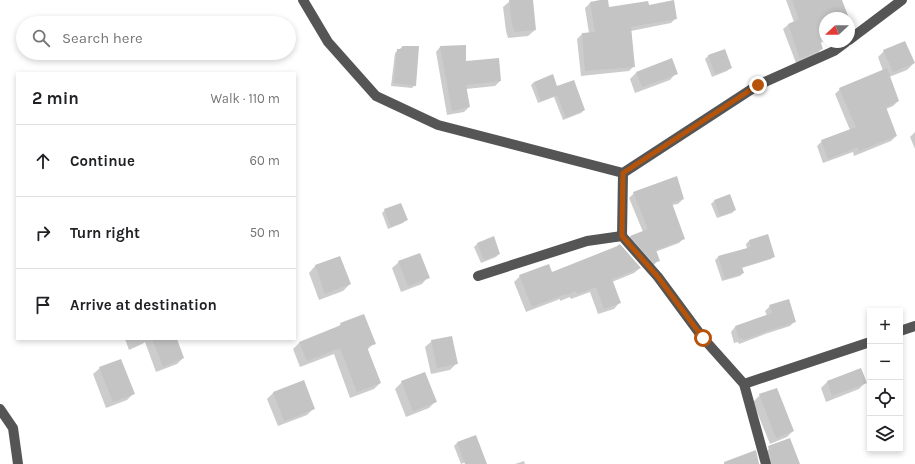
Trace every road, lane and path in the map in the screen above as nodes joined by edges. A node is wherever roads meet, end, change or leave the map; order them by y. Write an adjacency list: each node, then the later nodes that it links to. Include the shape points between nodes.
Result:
1 (303, 0): 5 (street, via 328,42 376,96 438,125)
2 (902, 0): 3 (street)
3 (855, 35)
4 (838, 48): 5 (street, via 758,85)
5 (623, 173): 6 (street)
6 (622, 236): 7 (street, via 587,241); 11 (street, via 658,277 703,338)
7 (478, 276)
8 (915, 326): 9 (street)
9 (903, 330)
10 (867, 343): 11 (street)
11 (744, 384): 14 (street)
12 (0, 409): 13 (street, via 13,428)
13 (18, 464)
14 (766, 464)

